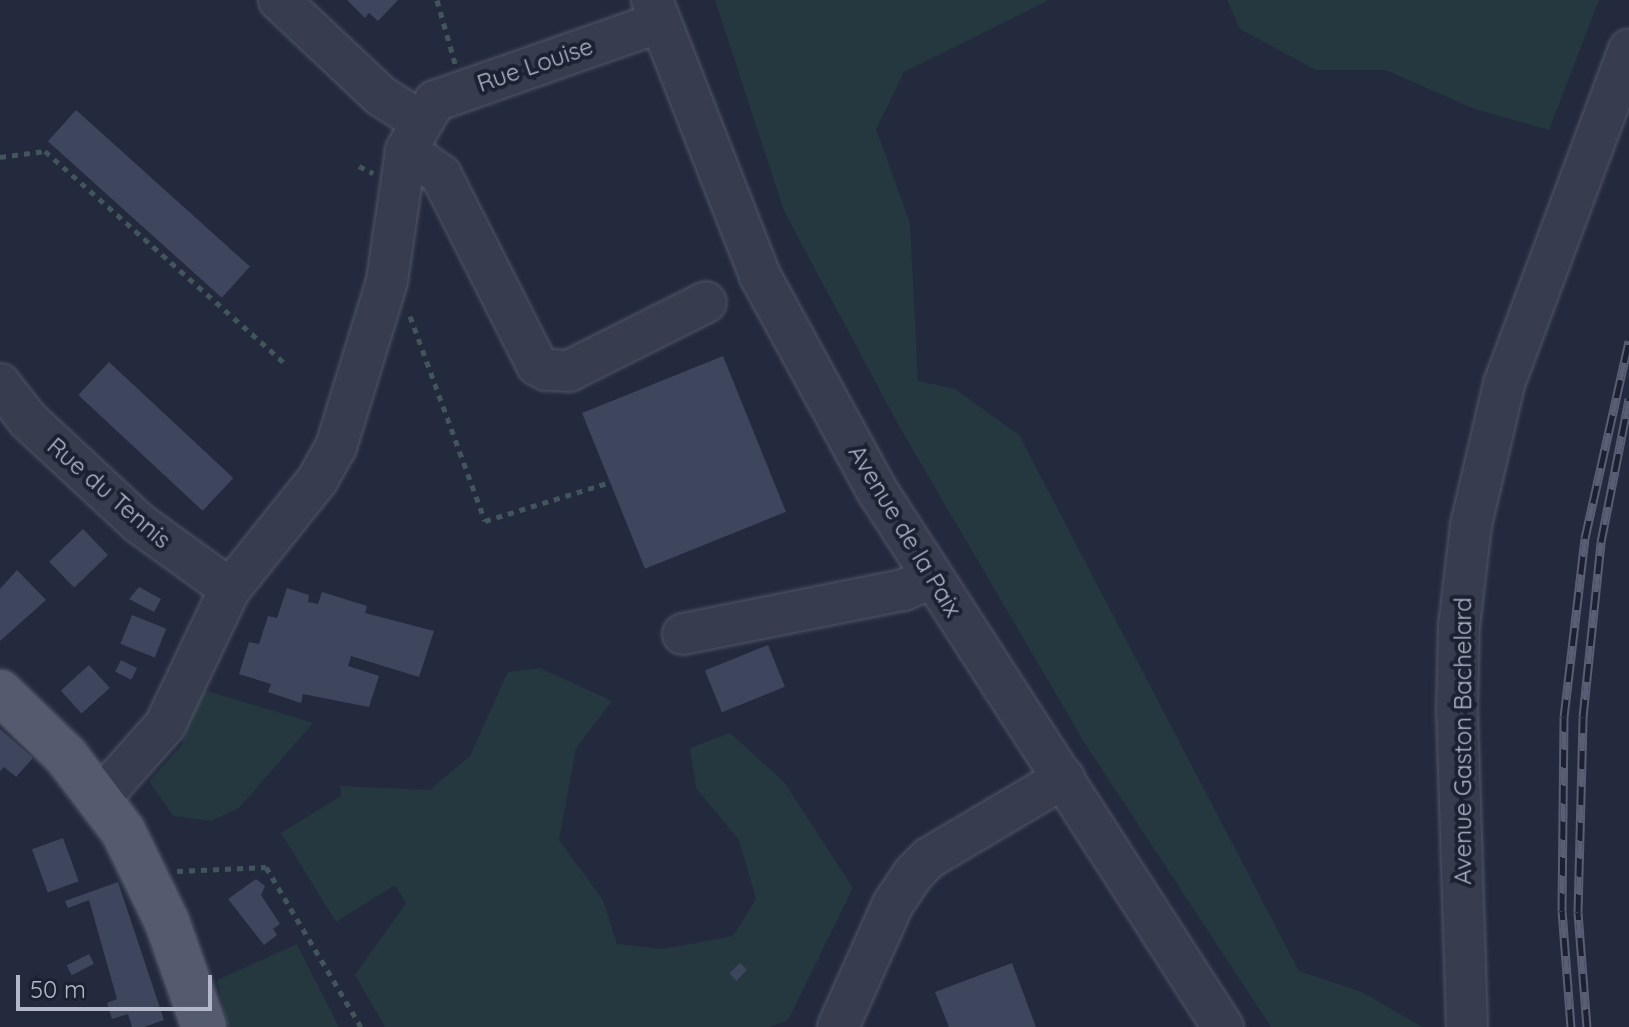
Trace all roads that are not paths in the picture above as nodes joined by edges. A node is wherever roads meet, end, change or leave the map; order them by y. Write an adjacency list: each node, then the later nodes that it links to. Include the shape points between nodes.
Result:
1 (279, 0): 4 (street, via 381,96)
2 (656, 11): 4 (street, Rue Louise, via 435,101); 7 (street, Avenue de la Paix, via 760,276)
3 (1629, 50): 16 (street, Avenue Gaston Bachelard, via 1504,384 1471,525 1459,626 1457,712)
4 (413, 136): 5 (street, via 441,175 537,365 569,371); 8 (street, via 390,263 336,447 318,479)
5 (706, 302)
6 (0, 384): 8 (street, Rue du Tennis, via 28,420 140,524)
7 (931, 578): 9 (street, via 904,590); 11 (street, Avenue de la Paix)
8 (230, 589): 12 (street, via 165,725)
9 (683, 634)
10 (0, 692): 12 (main road)
11 (1064, 778): 14 (street, via 929,858 914,873 893,904); 15 (street, Avenue de la Paix)
12 (101, 797): 13 (main road, via 145,873)
13 (204, 1027)
14 (838, 1027)
15 (1223, 1027)
16 (1467, 1027)

